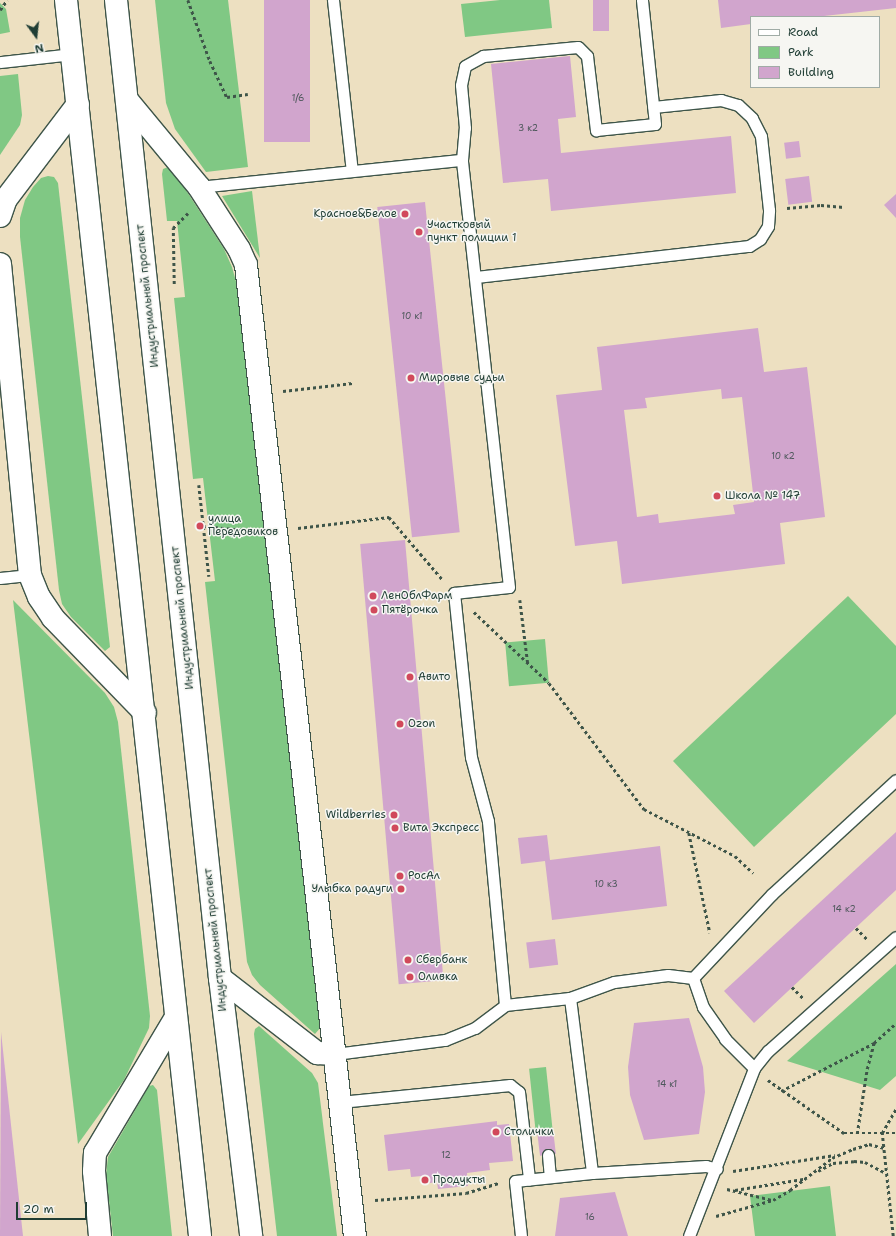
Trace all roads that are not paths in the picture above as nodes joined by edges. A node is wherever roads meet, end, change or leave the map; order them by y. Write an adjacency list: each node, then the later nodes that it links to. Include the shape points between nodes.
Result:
1 (66, 0): 5 (main road)
2 (116, 0): 7 (main road, Индустриальный проспект)
3 (334, 0): 11 (lane)
4 (642, 0): 9 (lane)
5 (72, 54): 6 (lane); 8 (main road)
6 (0, 62)
7 (127, 100): 12 (main road); 21 (main road, Индустриальный проспект)
8 (78, 104): 13 (main road, via 6,199); 18 (main road)
9 (653, 107): 10 (lane, via 655,124 596,130 587,56 578,47 483,56 465,66 460,85 465,128); 15 (lane, via 721,100 738,106 752,118 760,136 769,210 768,226 760,239 749,246)
10 (462, 160): 11 (lane); 15 (lane)
11 (352, 171): 12 (lane)
12 (199, 187): 26 (main road, via 239,249 249,282)
13 (0, 216)
14 (0, 264): 16 (main road)
15 (476, 277): 24 (lane, via 509,587 454,593 471,758 488,822)
16 (30, 574): 17 (lane); 18 (main road, via 39,597 53,618)
17 (0, 578)
18 (145, 713): 25 (main road)
19 (896, 780): 22 (lane, via 772,894)
20 (896, 937): 27 (lane, via 768,1051)
21 (220, 978): 26 (main road, via 317,1053); 36 (main road, Индустриальный проспект)
22 (694, 978): 23 (lane, via 668,975 614,982); 27 (lane, via 703,1007 725,1039)
23 (570, 998): 24 (lane); 31 (lane)
24 (505, 1005): 26 (lane, via 474,1028 445,1040)
25 (176, 1018): 34 (main road, via 95,1153 94,1171); 35 (main road)
26 (335, 1054): 28 (main road)
27 (754, 1068): 30 (lane)
28 (340, 1102): 33 (lane, via 510,1085 519,1092); 37 (main road)
29 (548, 1155): 32 (lane)
30 (717, 1169): 31 (lane, via 706,1166); 39 (lane)
31 (592, 1173): 32 (lane)
32 (550, 1177): 33 (lane)
33 (529, 1179): 38 (lane, via 515,1181)
34 (100, 1236)
35 (200, 1236)
36 (251, 1236)
37 (355, 1236)
38 (521, 1236)
39 (689, 1236)

